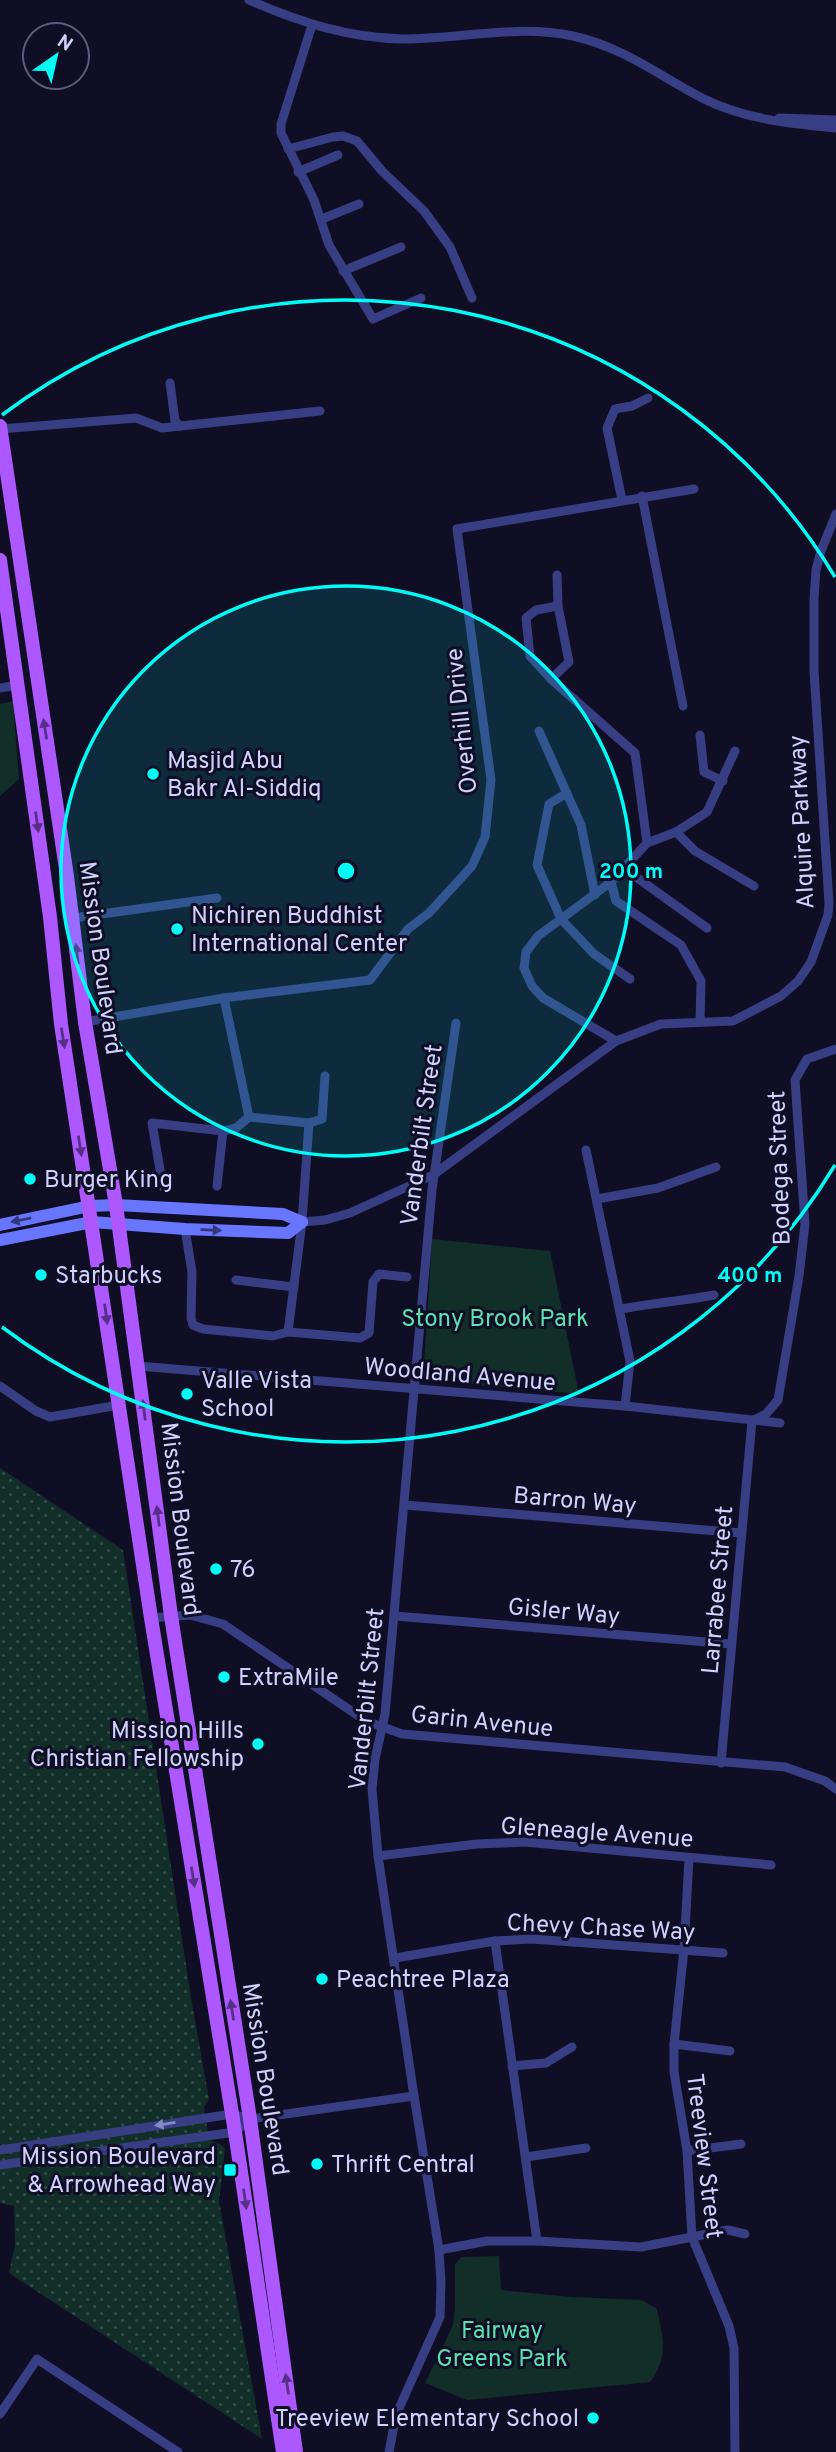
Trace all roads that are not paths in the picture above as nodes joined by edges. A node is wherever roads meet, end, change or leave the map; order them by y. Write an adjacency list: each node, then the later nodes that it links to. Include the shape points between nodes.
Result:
1 (249, 0): 2 (street)
2 (312, 25): 3 (street, via 403,39 535,32 569,36 626,54 704,99); 6 (street, via 281,124)
3 (774, 119): 4 (street); 5 (street)
4 (836, 120)
5 (836, 128)
6 (288, 149): 8 (street); 14 (street, via 334,137 357,141 424,211 450,247)
7 (338, 155): 8 (street)
8 (298, 172): 10 (street)
9 (359, 204): 10 (street)
10 (321, 219): 12 (street)
11 (401, 247): 12 (street)
12 (343, 271): 13 (street, via 373,319)
13 (421, 298)
14 (472, 298)
15 (170, 383): 18 (street, via 175,421)
16 (648, 398): 22 (street, via 615,409 607,428)
17 (320, 411): 18 (street)
18 (180, 426): 19 (street, via 162,428 136,418)
19 (0, 428): 43 (main road, Mission Boulevard, one-way to 19)
20 (694, 489): 21 (street, Overhill Drive)
21 (642, 496): 22 (street, Overhill Drive); 30 (street)
22 (622, 500): 47 (street, Overhill Drive, via 457,529 491,780 485,837 472,866 408,929 370,980)
23 (836, 514): 49 (street, Alquire Parkway, via 816,570 814,599 828,915 811,961 781,996 733,1021)
24 (0, 560): 28 (main road, Mission Boulevard)
25 (557, 575): 26 (street)
26 (558, 606): 27 (street, via 569,662); 27 (street, via 536,610 526,618 530,656)
27 (551, 679): 37 (street, via 635,753)
28 (17, 685): 29 (street); 64 (main road, Mission Boulevard, one-way to 64)
29 (0, 688)
30 (683, 706)
31 (539, 730): 35 (street)
32 (700, 735): 34 (street, via 704,772)
33 (735, 751): 34 (street)
34 (723, 781): 36 (street, via 707,812)
35 (567, 793): 41 (street, via 581,825); 44 (street, via 549,804 537,865)
36 (676, 832): 37 (street); 40 (street, via 695,851)
37 (647, 842): 38 (street)
38 (625, 869): 39 (street); 45 (street)
39 (611, 882): 41 (street); 49 (street, via 616,901 681,945 701,981)
40 (754, 886)
41 (595, 895): 44 (street)
42 (217, 898): 43 (street)
43 (73, 918): 48 (main road, Mission Boulevard, one-way to 43)
44 (561, 919): 46 (street, via 594,954); 51 (street, via 526,952 524,968 532,986 542,998)
45 (707, 928)
46 (630, 979)
47 (224, 998): 48 (street, Overhill Drive); 54 (street)
48 (85, 1022): 63 (main road, Mission Boulevard)
49 (699, 1022): 51 (street, Alquire Parkway, via 661,1024)
50 (456, 1023): 59 (street, Vanderbilt Street)
51 (616, 1041): 59 (street, Alquire Parkway)
52 (836, 1049): 82 (street, Bodega Street, via 807,1059 795,1080 805,1224 799,1276 778,1401)
53 (325, 1076): 55 (street, via 322,1118)
54 (249, 1116): 55 (street); 56 (street, via 236,1128)
55 (309, 1123): 67 (street)
56 (223, 1131): 60 (street); 61 (street, via 152,1123)
57 (586, 1150): 62 (street)
58 (716, 1167): 62 (street, via 657,1188)
59 (433, 1175): 67 (street, Alquire Parkway, via 350,1213); 79 (street, Vanderbilt Street)
60 (218, 1186)
61 (163, 1187)
62 (597, 1199): 75 (street)
63 (116, 1205): 64 (main road, Alquire Parkway); 66 (main road, Mission Boulevard); 67 (main road, Alquire Parkway, via 283,1214)
64 (90, 1206): 65 (main road, Mission Boulevard); 68 (main road, Alquire Parkway, one-way to 68)
65 (92, 1222): 66 (main road, Alquire Parkway); 70 (main road, Alquire Parkway); 80 (main road, Mission Boulevard, one-way to 80)
66 (119, 1222): 69 (main road, Alquire Parkway); 77 (main road, Mission Boulevard)
67 (302, 1222): 69 (main road, Alquire Parkway, one-way to 67, via 288,1233); 73 (street)
68 (0, 1225)
69 (186, 1229): 76 (street, via 193,1325 273,1336)
70 (0, 1240)
71 (407, 1277): 76 (street, via 379,1274 373,1282 369,1333 360,1338)
72 (236, 1280): 73 (street)
73 (295, 1287): 76 (street)
74 (714, 1295): 75 (street)
75 (621, 1309): 81 (street, via 630,1361)
76 (288, 1332)
77 (138, 1366): 79 (street, Woodland Avenue); 86 (main road, Mission Boulevard, one-way to 77)
78 (0, 1386): 80 (street, via 50,1416)
79 (414, 1390): 81 (street, Woodland Avenue); 84 (street, Vanderbilt Street)
80 (119, 1405): 88 (main road, Mission Boulevard)
81 (625, 1406): 82 (street, Woodland Avenue)
82 (752, 1421): 83 (street, Woodland Avenue); 85 (street, Larrabee Street)
83 (779, 1423)
84 (405, 1505): 85 (street, Barron Way); 87 (street, Vanderbilt Street)
85 (741, 1533): 89 (street, Larrabee Street)
86 (171, 1616): 88 (street, Garin Avenue); 90 (street, Garin Avenue, via 190,1615 223,1624 366,1720); 106 (main road, Mission Boulevard, one-way to 86)
87 (395, 1616): 89 (street, Gisler Way); 90 (street, Vanderbilt Street)
88 (151, 1618): 105 (main road, Mission Boulevard, one-way to 105)
89 (731, 1644): 91 (street, Larrabee Street)
90 (383, 1726): 91 (street, Garin Avenue, via 428,1738); 93 (street, Vanderbilt Street, via 372,1789)
91 (721, 1763): 92 (street, Garin Avenue, via 785,1767)
92 (836, 1789)
93 (378, 1856): 94 (street, Gleneagle Avenue, via 525,1842); 99 (street, Vanderbilt Street)
94 (689, 1858): 95 (street, Gleneagle Avenue); 97 (street, Treeview Street)
95 (771, 1865)
96 (495, 1941): 97 (street, Chevy Chase Way, via 532,1939); 99 (street, Chevy Chase Way); 103 (street)
97 (684, 1949): 98 (street, Chevy Chase Way); 100 (street, Treeview Street)
98 (723, 1953)
99 (395, 1958): 104 (street, Vanderbilt Street)
100 (674, 2044): 102 (street); 111 (street, Treeview Street)
101 (572, 2047): 103 (street, via 546,2063)
102 (730, 2050)
103 (512, 2066): 112 (street)
104 (414, 2096): 106 (street); 117 (street, Vanderbilt Street)
105 (232, 2114): 106 (street); 107 (main road, Mission Boulevard); 110 (street, one-way to 110)
106 (250, 2119): 107 (street); 121 (main road, Mission Boulevard, one-way to 106)
107 (235, 2132): 113 (street); 120 (main road, Mission Boulevard, one-way to 120)
108 (741, 2144): 111 (street)
109 (586, 2148): 112 (street)
110 (0, 2150)
111 (687, 2151): 115 (street, Treeview Street)
112 (526, 2157): 116 (street)
113 (0, 2165)
114 (745, 2234): 115 (street, via 728,2230)
115 (692, 2237): 116 (street, via 641,2247); 123 (street, Treeview Street, via 734,2348)
116 (537, 2241): 117 (street, via 487,2241)
117 (439, 2250): 122 (street, Vanderbilt Street, via 440,2316 396,2415)
118 (0, 2414): 119 (street, via 37,2359)
119 (178, 2452)
120 (283, 2452)
121 (296, 2452)
122 (389, 2452)
123 (735, 2452)

